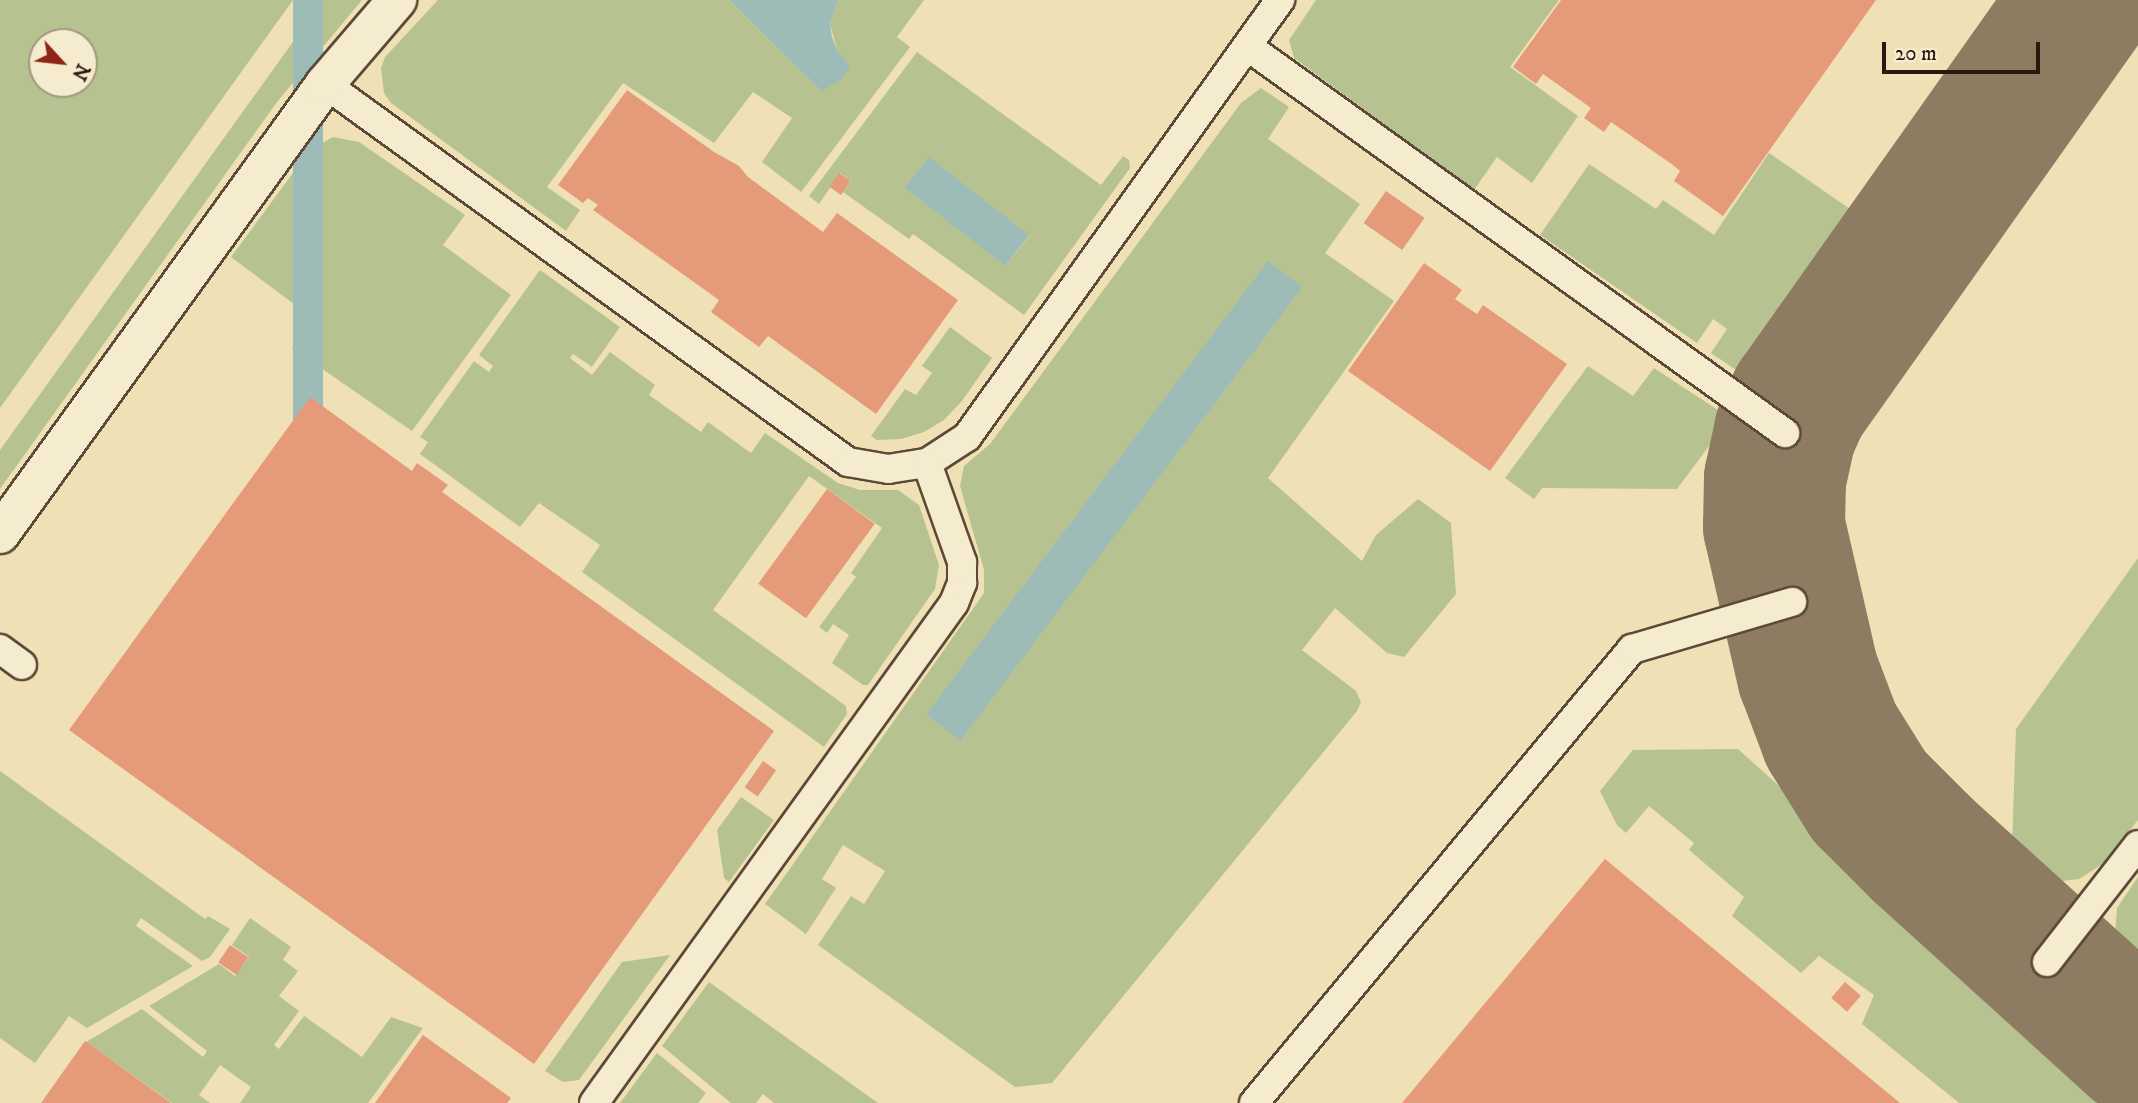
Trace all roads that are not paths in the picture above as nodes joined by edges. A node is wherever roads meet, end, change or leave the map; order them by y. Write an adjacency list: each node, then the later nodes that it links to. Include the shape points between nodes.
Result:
1 (397, 0): 4 (street)
2 (1280, 0): 3 (lane)
3 (1247, 46): 5 (lane); 6 (lane, via 967,437)
4 (325, 84): 6 (lane, via 848,462 888,469); 7 (street)
5 (1785, 433)
6 (927, 463): 11 (lane, via 961,562 962,583 954,603)
7 (0, 534)
8 (1793, 602): 12 (lane, via 1632,649)
9 (2138, 845): 10 (lane)
10 (2047, 962)
11 (594, 1103)
12 (1254, 1103)

